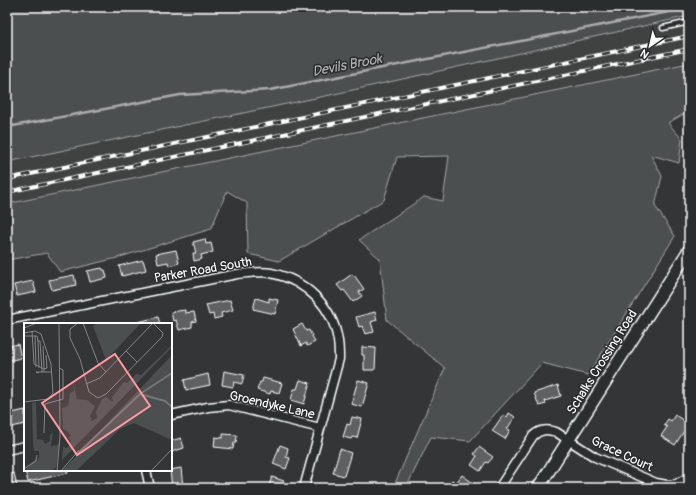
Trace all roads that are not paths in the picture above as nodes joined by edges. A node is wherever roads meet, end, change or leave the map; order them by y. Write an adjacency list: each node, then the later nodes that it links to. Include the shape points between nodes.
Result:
1 (689, 22): 2 (lane)
2 (663, 28)
3 (689, 250): 7 (street, Schalks Crossing Road)
4 (7, 320): 6 (street, Parker Road South, via 237,274 270,273 288,278 306,287 318,297 327,309 339,341 338,359)
5 (172, 415): 6 (street, Groendyke Lane, via 229,405)
6 (320, 428): 13 (street, Parker Road South)
7 (569, 440): 11 (street, Grace Court, via 595,457 656,483 676,484); 14 (street, Grace Court, via 549,429 537,432); 15 (street, Schalks Crossing Road)
8 (24, 446): 9 (street)
9 (7, 450)
10 (146, 471): 12 (street)
11 (689, 477)
12 (150, 488)
13 (304, 488)
14 (499, 488)
15 (538, 488)

